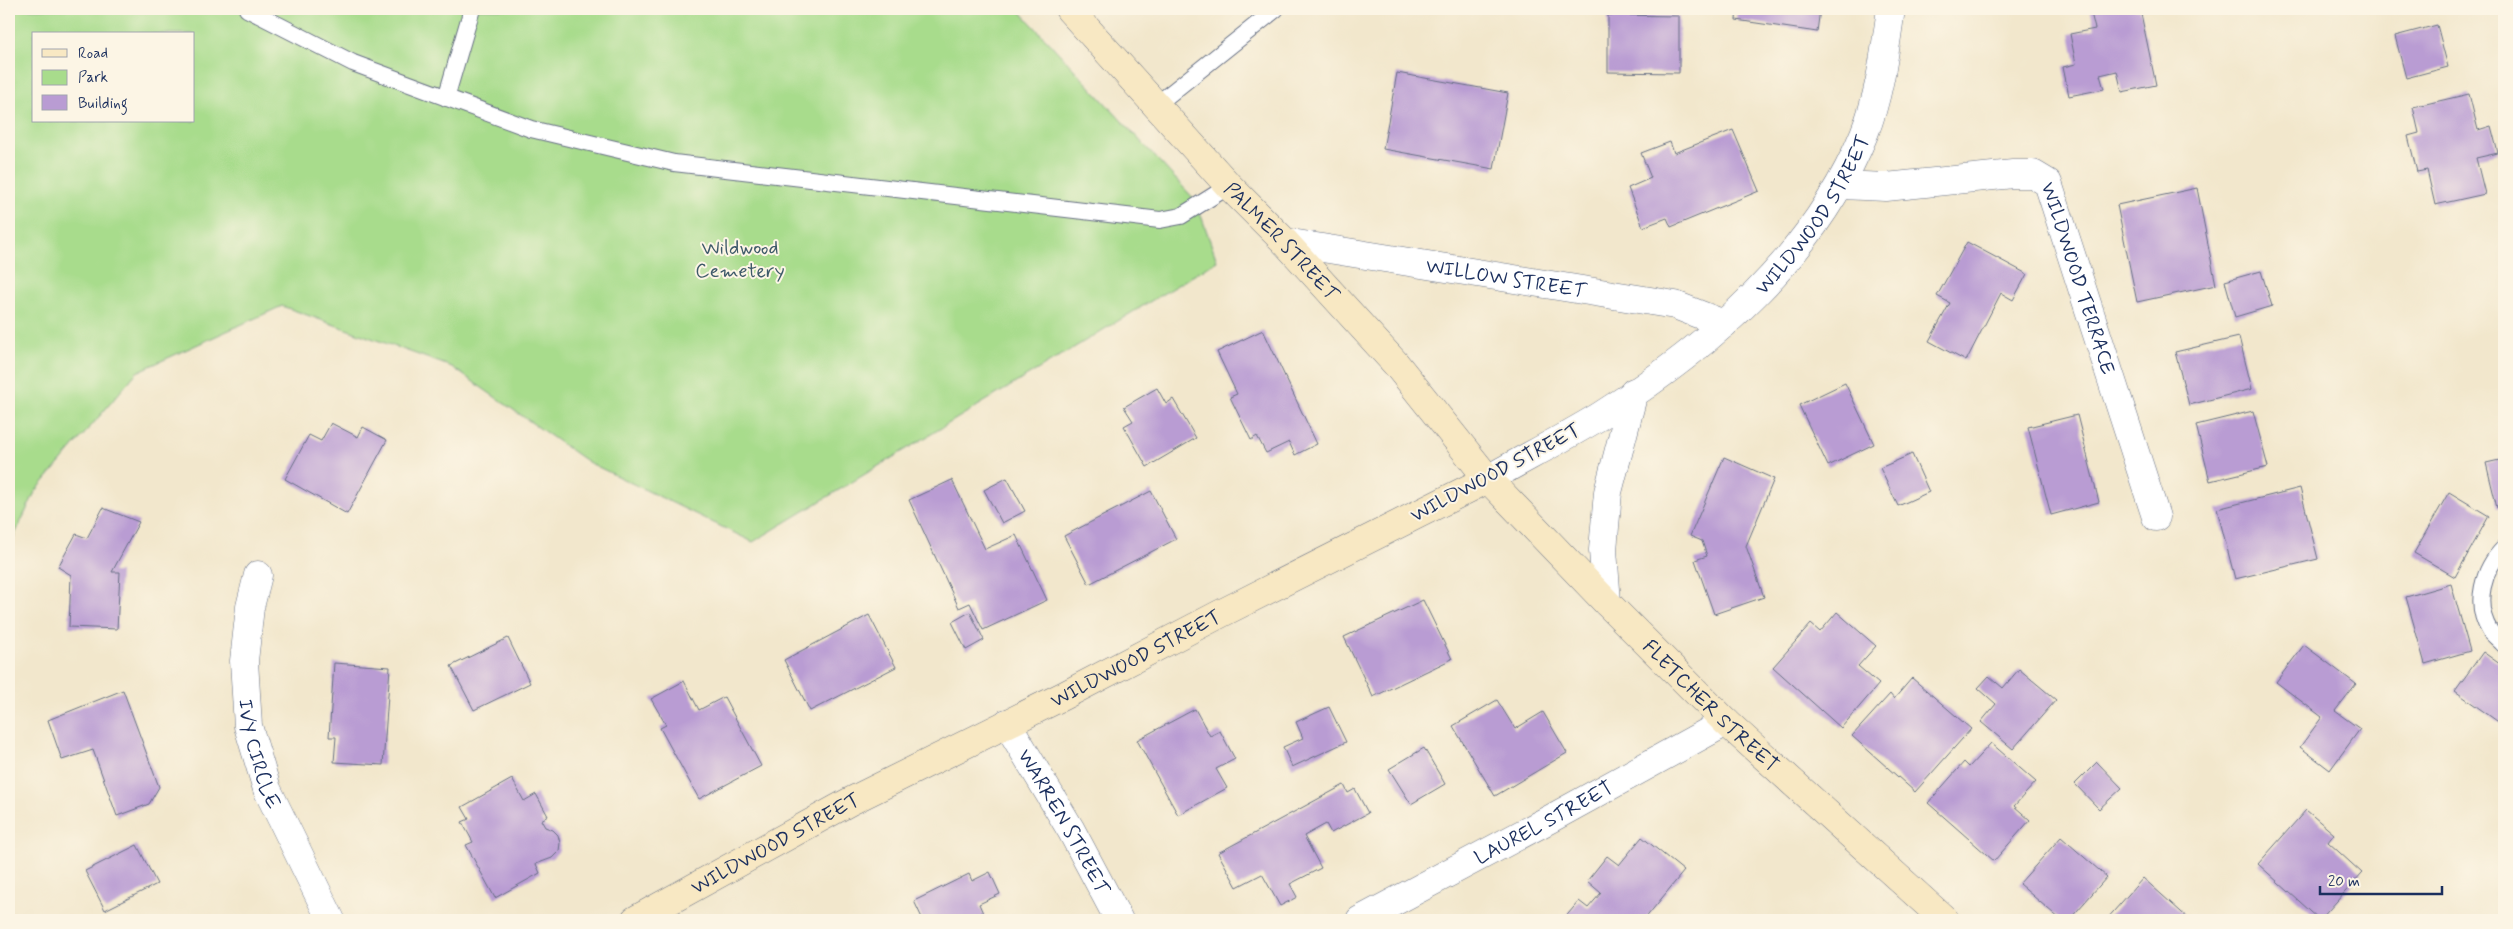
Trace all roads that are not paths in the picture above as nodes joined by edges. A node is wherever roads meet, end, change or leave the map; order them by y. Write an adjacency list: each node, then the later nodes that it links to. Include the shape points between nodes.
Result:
1 (247, 9): 6 (lane, via 353,63)
2 (472, 9): 6 (lane)
3 (1070, 9): 7 (street, PALMER STREET)
4 (1276, 9): 7 (lane)
5 (1892, 9): 8 (street, WILDWOOD STREET, via 1865,132)
6 (446, 98): 9 (lane, via 531,129 674,163 1160,220 1181,216)
7 (1156, 104): 9 (street, PALMER STREET)
8 (1841, 185): 11 (street, WILDWOOD STREET, via 1789,260); 14 (street, WILDWOOD TERRACE, via 1886,187 2013,174 2033,174 2048,183)
9 (1229, 186): 10 (street, PALMER STREET)
10 (1285, 242): 11 (street, WILLOW STREET, via 1675,305); 13 (street, PALMER STREET, via 1396,364)
11 (1724, 324): 12 (street, WILDWOOD STREET, via 1674,365)
12 (1634, 392): 13 (street, WILDWOOD STREET, via 1600,416); 17 (street, via 1608,492 1604,550)
13 (1488, 479): 17 (street, FLETCHER STREET); 20 (street, WILDWOOD STREET)
14 (2156, 517)
15 (2504, 548): 18 (lane, via 2493,559 2481,604 2490,630)
16 (258, 575): 21 (street, IVY CIRCLE, via 250,607 244,661 248,726 266,789)
17 (1607, 603): 19 (street, FLETCHER STREET)
18 (2504, 645)
19 (1726, 722): 24 (street, LAUREL STREET); 25 (street, FLETCHER STREET)
20 (1007, 723): 22 (street, WILDWOOD STREET, via 849,802); 23 (street, WARREN STREET, via 1071,830)
21 (331, 920)
22 (635, 920)
23 (1119, 920)
24 (1360, 920)
25 (1945, 920)

